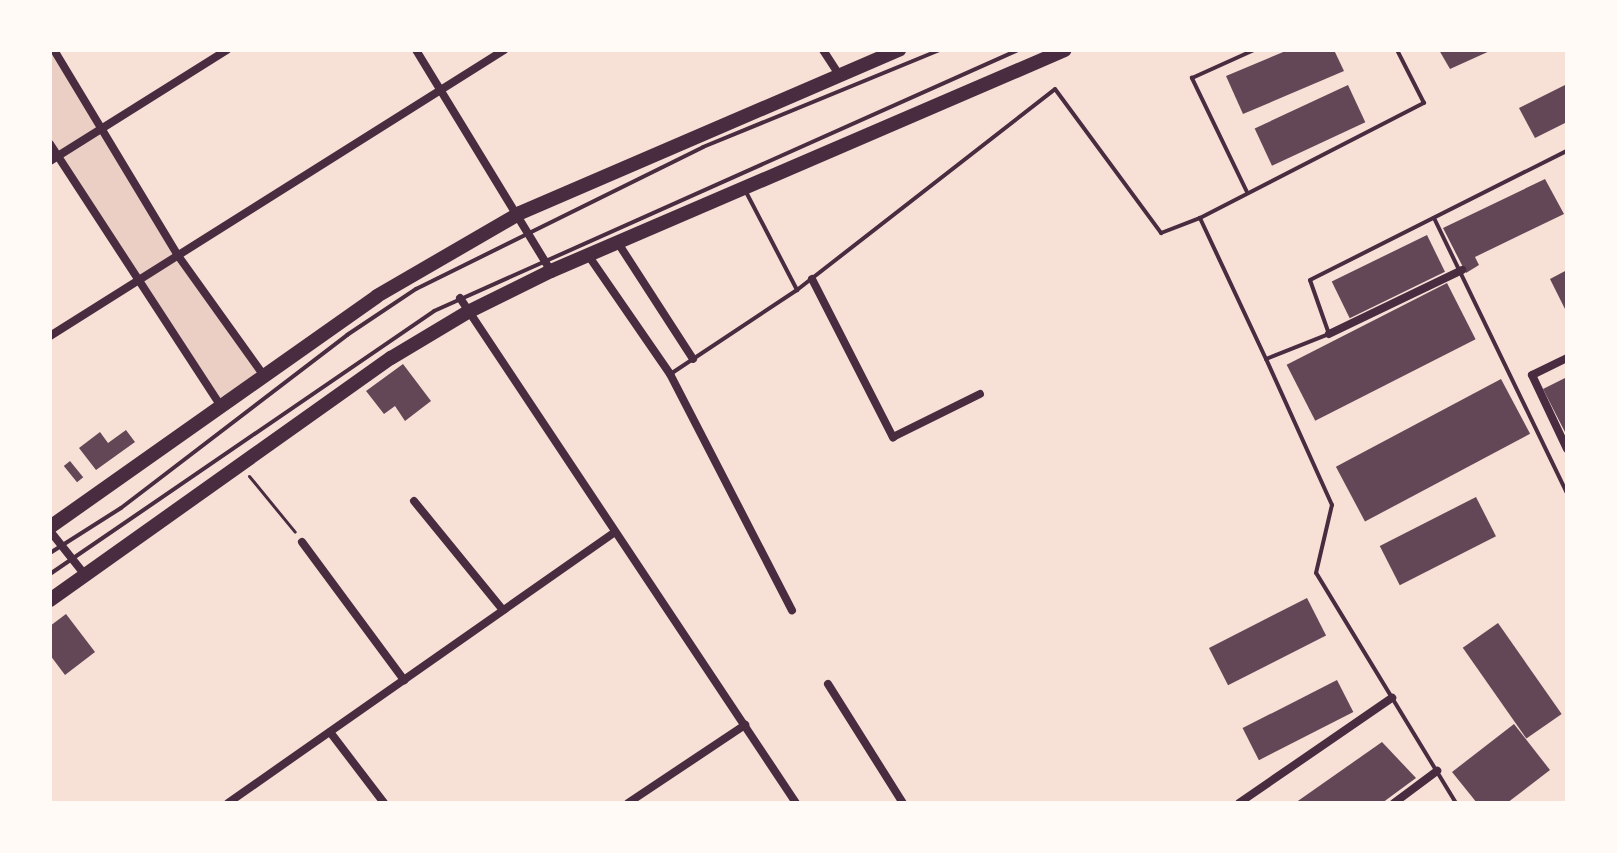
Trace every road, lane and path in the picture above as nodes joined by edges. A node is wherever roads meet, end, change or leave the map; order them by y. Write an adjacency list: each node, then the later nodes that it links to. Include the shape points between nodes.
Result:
1 (54, 50): 14 (street)
2 (227, 50): 14 (street)
3 (416, 50): 13 (street)
4 (504, 50): 13 (street)
5 (823, 50): 12 (street)
6 (899, 50): 12 (main road)
7 (939, 50): 23 (lane, via 703,147)
8 (1018, 50): 27 (lane)
9 (1065, 50): 18 (main road)
10 (1254, 50): 19 (lane, via 1192,78)
11 (1397, 50): 19 (lane, via 1424,103)
12 (839, 75): 20 (main road)
13 (442, 91): 20 (street); 26 (street)
14 (101, 129): 17 (street); 26 (street)
15 (50, 144): 17 (street)
16 (1567, 151): 22 (lane)
17 (54, 159): 30 (street)
18 (745, 190): 24 (main road); 31 (lane)
19 (1247, 192): 21 (lane)
20 (520, 213): 23 (street); 40 (main road, via 377,296)
21 (1200, 218): 29 (lane, via 1161,233 1055,89); 38 (lane)
22 (1433, 218): 28 (lane); 34 (lane, via 1310,280)
23 (531, 230): 27 (street); 50 (lane, via 416,289 347,335 236,423)
24 (618, 243): 25 (main road); 37 (street)
25 (588, 255): 27 (main road); 39 (street)
26 (179, 257): 30 (street); 40 (street)
27 (548, 264): 32 (lane); 33 (main road)
28 (1462, 270): 34 (street); 45 (lane)
29 (812, 279): 31 (lane); 41 (street, via 893,437)
30 (140, 281): 35 (street); 42 (street)
31 (797, 290): 37 (lane)
32 (460, 298): 33 (street); 52 (lane)
33 (468, 312): 44 (main road, via 391,358); 48 (street)
34 (1329, 334): 38 (lane)
35 (50, 336)
36 (1567, 358): 43 (street, via 1532,375)
37 (693, 359): 39 (lane)
38 (1266, 359): 60 (lane, via 1332,505 1316,573)
39 (670, 374): 57 (street)
40 (265, 378): 42 (main road)
41 (980, 394)
42 (222, 409): 47 (main road)
43 (1567, 449)
44 (239, 464): 49 (path); 54 (main road)
45 (1567, 493)
46 (414, 501): 56 (street)
47 (50, 529): 50 (street)
48 (615, 532): 56 (street); 61 (street)
49 (302, 542): 58 (street)
50 (62, 546): 51 (lane); 52 (street)
51 (50, 553)
52 (71, 558): 53 (lane); 54 (street)
53 (50, 574)
54 (85, 575): 55 (main road)
55 (50, 600)
56 (503, 610): 58 (street)
57 (792, 610)
58 (404, 680): 62 (street)
59 (828, 684): 70 (street)
60 (1392, 698): 63 (lane); 71 (street)
61 (745, 725): 64 (street); 69 (street)
62 (330, 732): 65 (street); 66 (street)
63 (1437, 771): 72 (street); 73 (lane)
64 (641, 794): 67 (street); 68 (street)
65 (228, 803)
66 (384, 803)
67 (628, 803)
68 (647, 803)
69 (796, 803)
70 (903, 803)
71 (1239, 803)
72 (1394, 803)
73 (1456, 803)

